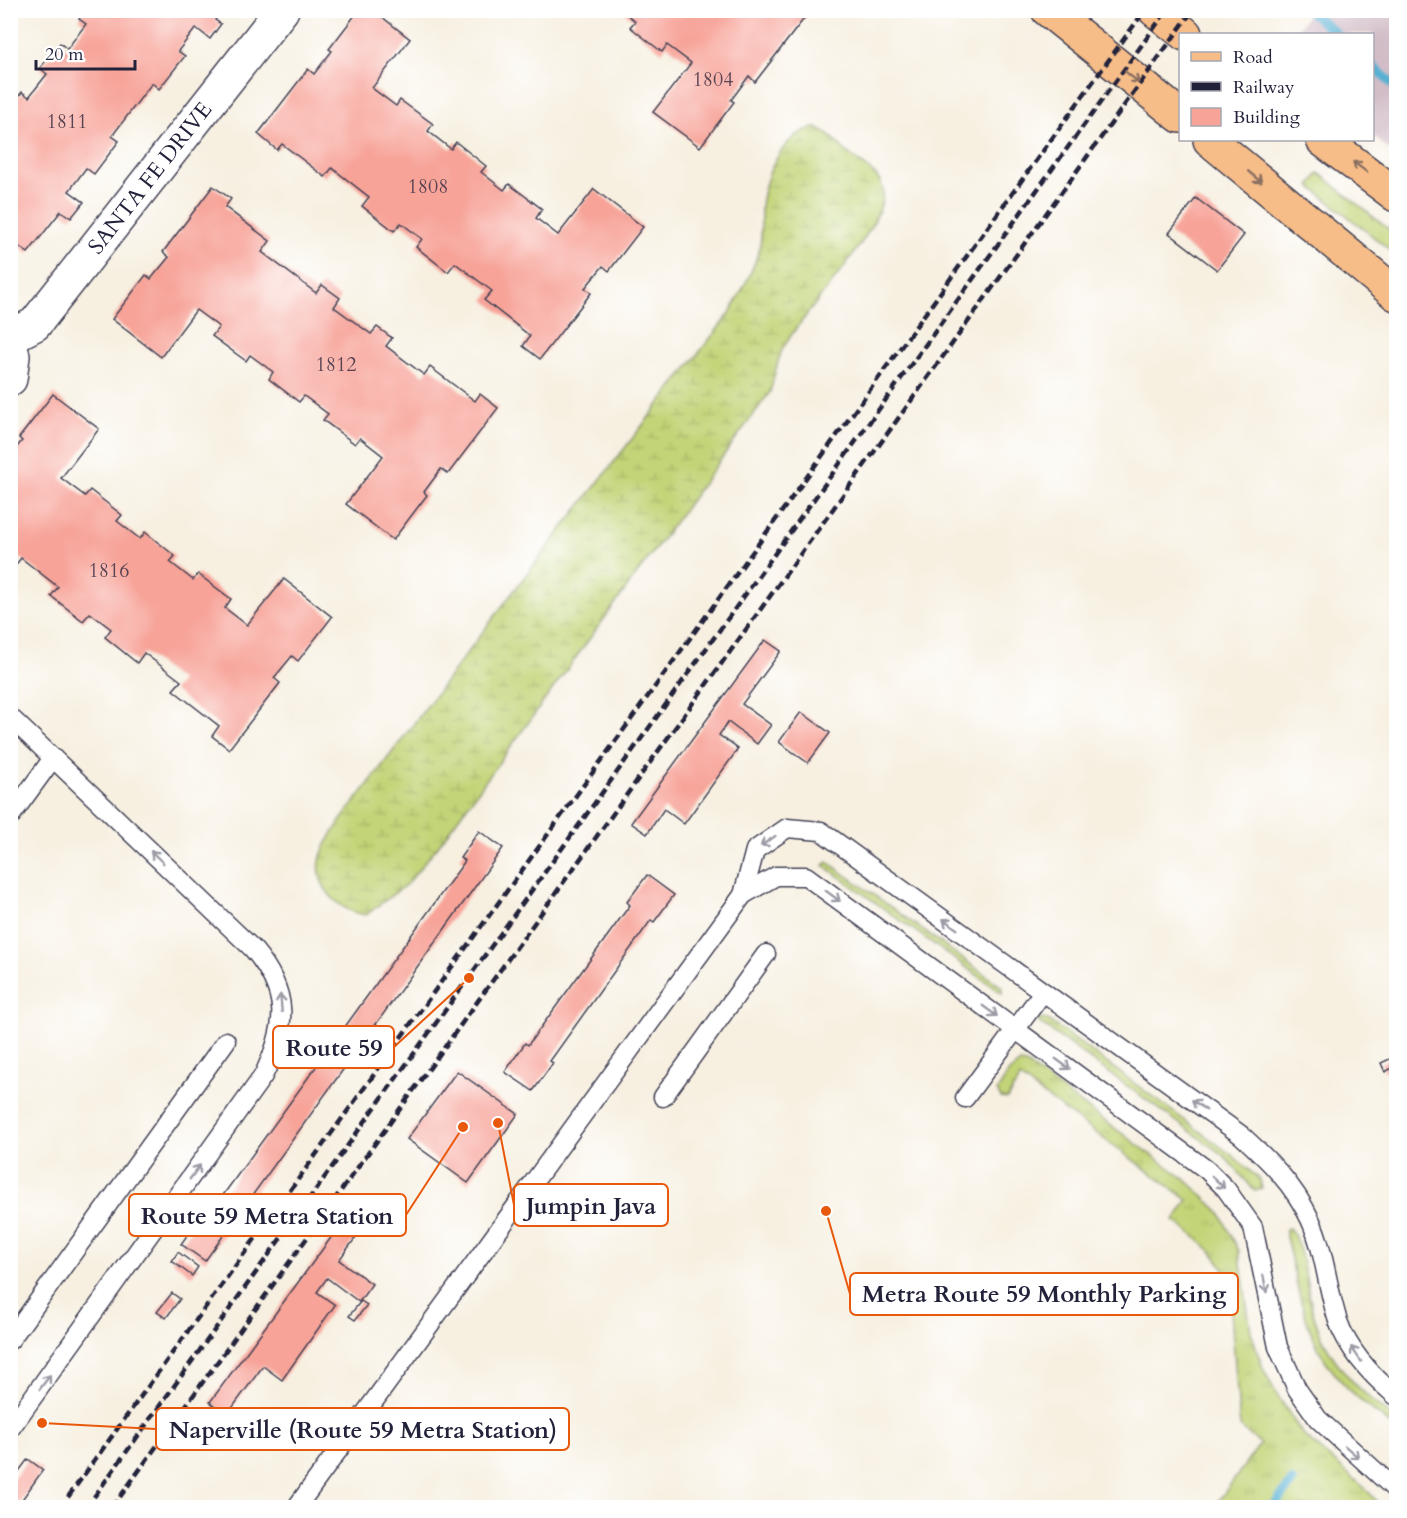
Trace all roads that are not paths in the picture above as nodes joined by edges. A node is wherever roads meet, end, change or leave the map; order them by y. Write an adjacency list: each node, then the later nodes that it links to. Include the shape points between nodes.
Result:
1 (282, 10): 10 (street, SANTA FE DRIVE, via 35,324)
2 (1048, 10): 5 (main road, one-way to 5)
3 (1155, 10): 4 (main road)
4 (1184, 33)
5 (1179, 115)
6 (1211, 141): 9 (main road, one-way to 9)
7 (1324, 141): 8 (main road, one-way to 7)
8 (1396, 195)
9 (1396, 294)
10 (10, 337)
11 (10, 343): 12 (street)
12 (10, 379)
13 (10, 717): 14 (lane)
14 (53, 758): 15 (lane); 25 (lane, one-way to 14, via 263,1076 281,1032 280,991 253,949)
15 (10, 817)
16 (743, 895): 18 (lane, one-way to 16, via 821,831 788,828 755,849); 19 (lane, one-way to 19, via 776,876 806,876); 27 (lane)
17 (766, 954): 21 (lane)
18 (1043, 992): 19 (lane); 24 (lane, one-way to 18, via 1354,1353 1339,1322 1311,1221 1280,1171 1241,1135)
19 (1015, 1030): 22 (lane); 26 (lane, one-way to 26, via 1173,1144 1226,1189 1253,1227 1278,1347 1297,1389 1318,1419)
20 (226, 1041): 23 (lane)
21 (663, 1097)
22 (965, 1098)
23 (10, 1340)
24 (1396, 1396)
25 (10, 1429)
26 (1396, 1490)
27 (296, 1508)

